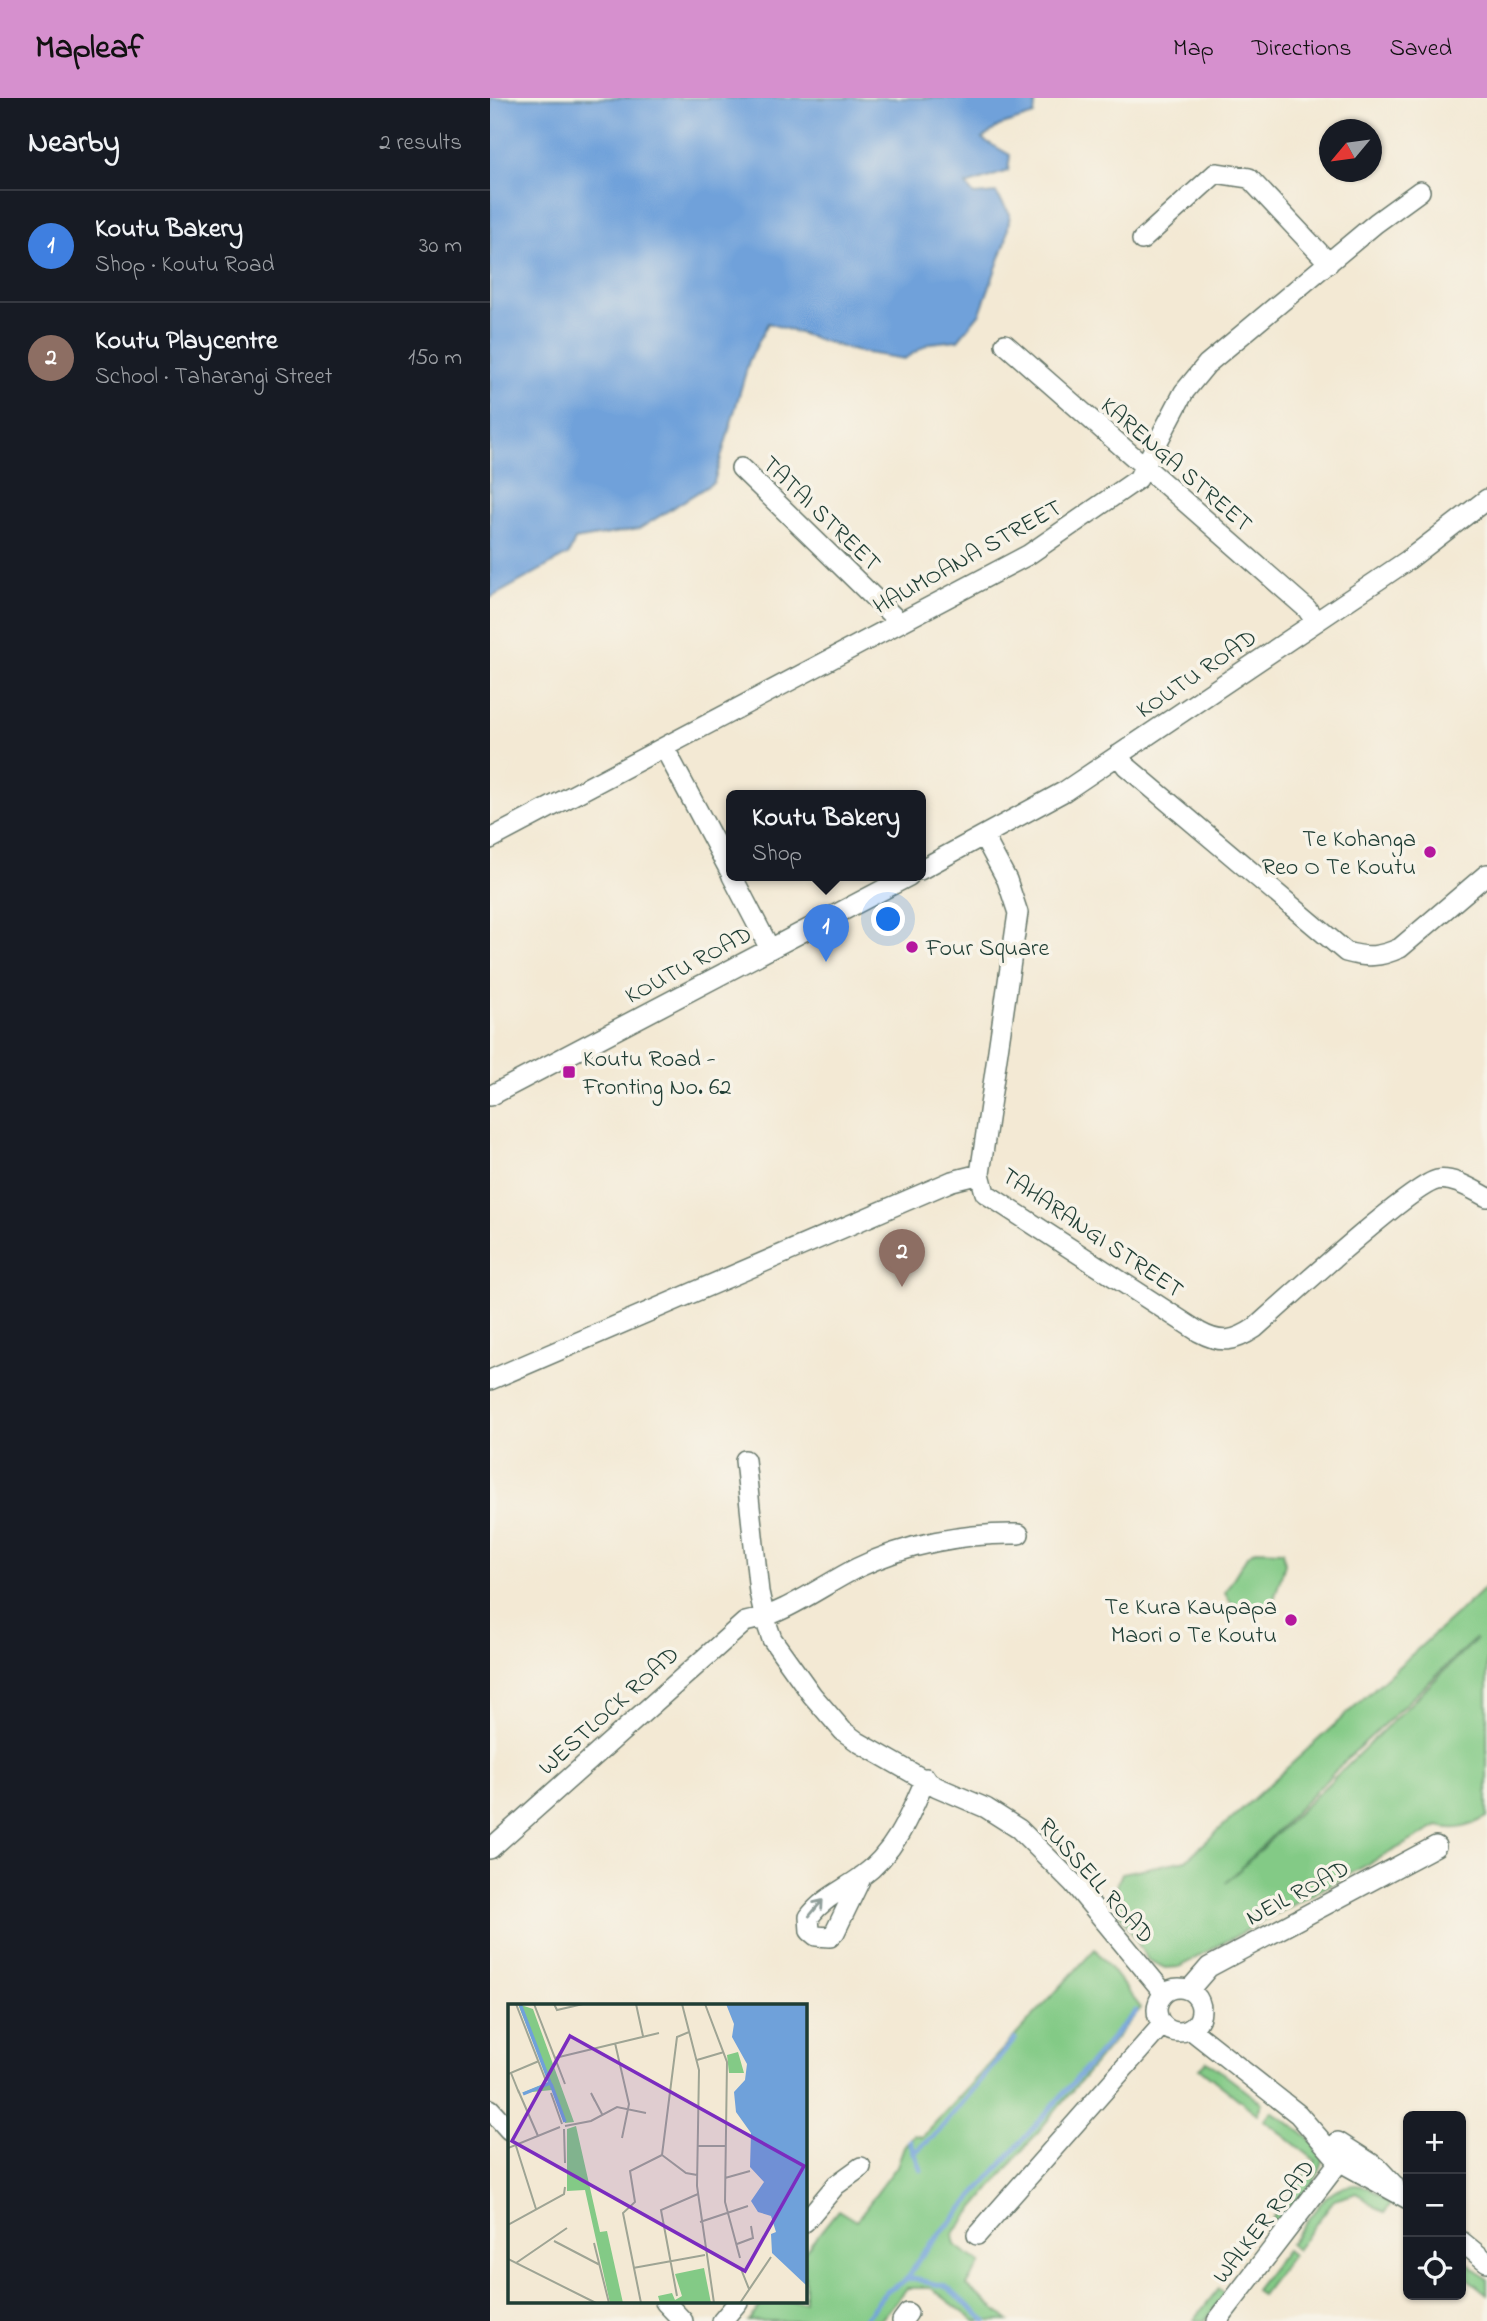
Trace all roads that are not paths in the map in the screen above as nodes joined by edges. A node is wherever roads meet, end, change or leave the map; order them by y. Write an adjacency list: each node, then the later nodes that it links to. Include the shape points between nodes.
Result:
1 (1420, 191): 3 (street, HAUMOANA STREET)
2 (1142, 240): 3 (street, via 1216,173 1249,177)
3 (1329, 263): 5 (street, HAUMOANA STREET, via 1195,376)
4 (1005, 344): 5 (street, KARENGA STREET)
5 (1143, 467): 8 (street, HAUMOANA STREET, via 1138,479 1122,492 1028,555); 9 (street, KARENGA STREET, via 1307,609)
6 (741, 468): 8 (street, TATAI STREET)
7 (1487, 499): 9 (street, KOUTU ROAD)
8 (899, 622): 10 (street, HAUMOANA STREET)
9 (1316, 622): 11 (street, KOUTU ROAD)
10 (665, 749): 13 (street, HAUMOANA STREET); 14 (street)
11 (1118, 755): 12 (street, KOUTU ROAD); 16 (street, via 1346,952 1365,958 1400,948)
12 (984, 837): 15 (street, KOUTU ROAD); 21 (street, via 1018,913)
13 (490, 839)
14 (726, 865)
15 (926, 867)
16 (1487, 874)
17 (735, 881): 19 (street)
18 (899, 881): 19 (street, KOUTU ROAD)
19 (770, 949): 20 (street, KOUTU ROAD)
20 (490, 1096)
21 (979, 1174): 22 (street, TAHARANGI STREET, via 985,1193 1199,1332 1224,1342 1255,1328 1425,1185 1443,1180); 23 (street, TAHARANGI STREET, via 952,1181)
22 (1487, 1197)
23 (490, 1380)
24 (745, 1460): 26 (street, RUSSELL ROAD)
25 (1019, 1534): 26 (street, WESTLOCK ROAD, via 980,1534 894,1553)
26 (765, 1619): 27 (street, RUSSELL ROAD, via 772,1639 844,1731); 29 (street, WESTLOCK ROAD, via 745,1622 701,1658)
27 (926, 1778): 30 (street, via 899,1836); 32 (street, RUSSELL ROAD, via 986,1808 1038,1846)
28 (1436, 1846): 31 (street, NEIL ROAD, via 1209,1967)
29 (490, 1849)
30 (862, 1876)
31 (1189, 1990): 32 (street, via 1175,1988); 34 (street, via 1201,2009)
32 (1164, 1993): 33 (street, via 1157,2007)
33 (1162, 2025): 34 (street, via 1175,2032); 41 (street)
34 (1190, 2029): 37 (street)
35 (490, 2109): 36 (street)
36 (508, 2129)
37 (1344, 2156): 39 (street); 48 (street, WALKER ROAD)
38 (861, 2167): 40 (street, via 836,2185)
39 (1403, 2196)
40 (807, 2220)
41 (977, 2235)
42 (1466, 2245): 43 (street)
43 (1487, 2262)
44 (667, 2304): 46 (street)
45 (736, 2304): 47 (street)
46 (683, 2321)
47 (722, 2321)
48 (1217, 2321)

